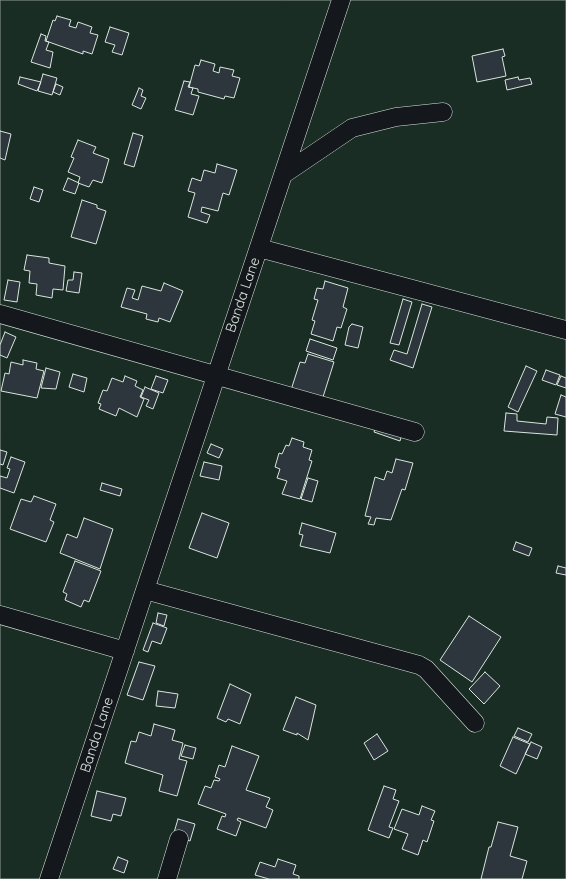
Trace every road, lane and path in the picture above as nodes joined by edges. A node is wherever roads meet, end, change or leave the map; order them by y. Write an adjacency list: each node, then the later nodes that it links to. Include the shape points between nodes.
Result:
1 (341, 0): 3 (street, Banda Lane)
2 (443, 112): 3 (street, via 396,116 352,128)
3 (284, 174): 4 (street, Banda Lane)
4 (259, 248): 6 (street); 7 (street, Banda Lane)
5 (0, 314): 7 (street)
6 (566, 330)
7 (215, 377): 8 (street); 9 (street, Banda Lane)
8 (414, 432)
9 (145, 590): 11 (street, Banda Lane); 12 (street, via 420,665)
10 (0, 615): 11 (street)
11 (125, 651): 14 (street, Banda Lane)
12 (475, 723)
13 (179, 839): 15 (street)
14 (49, 879)
15 (168, 879)

